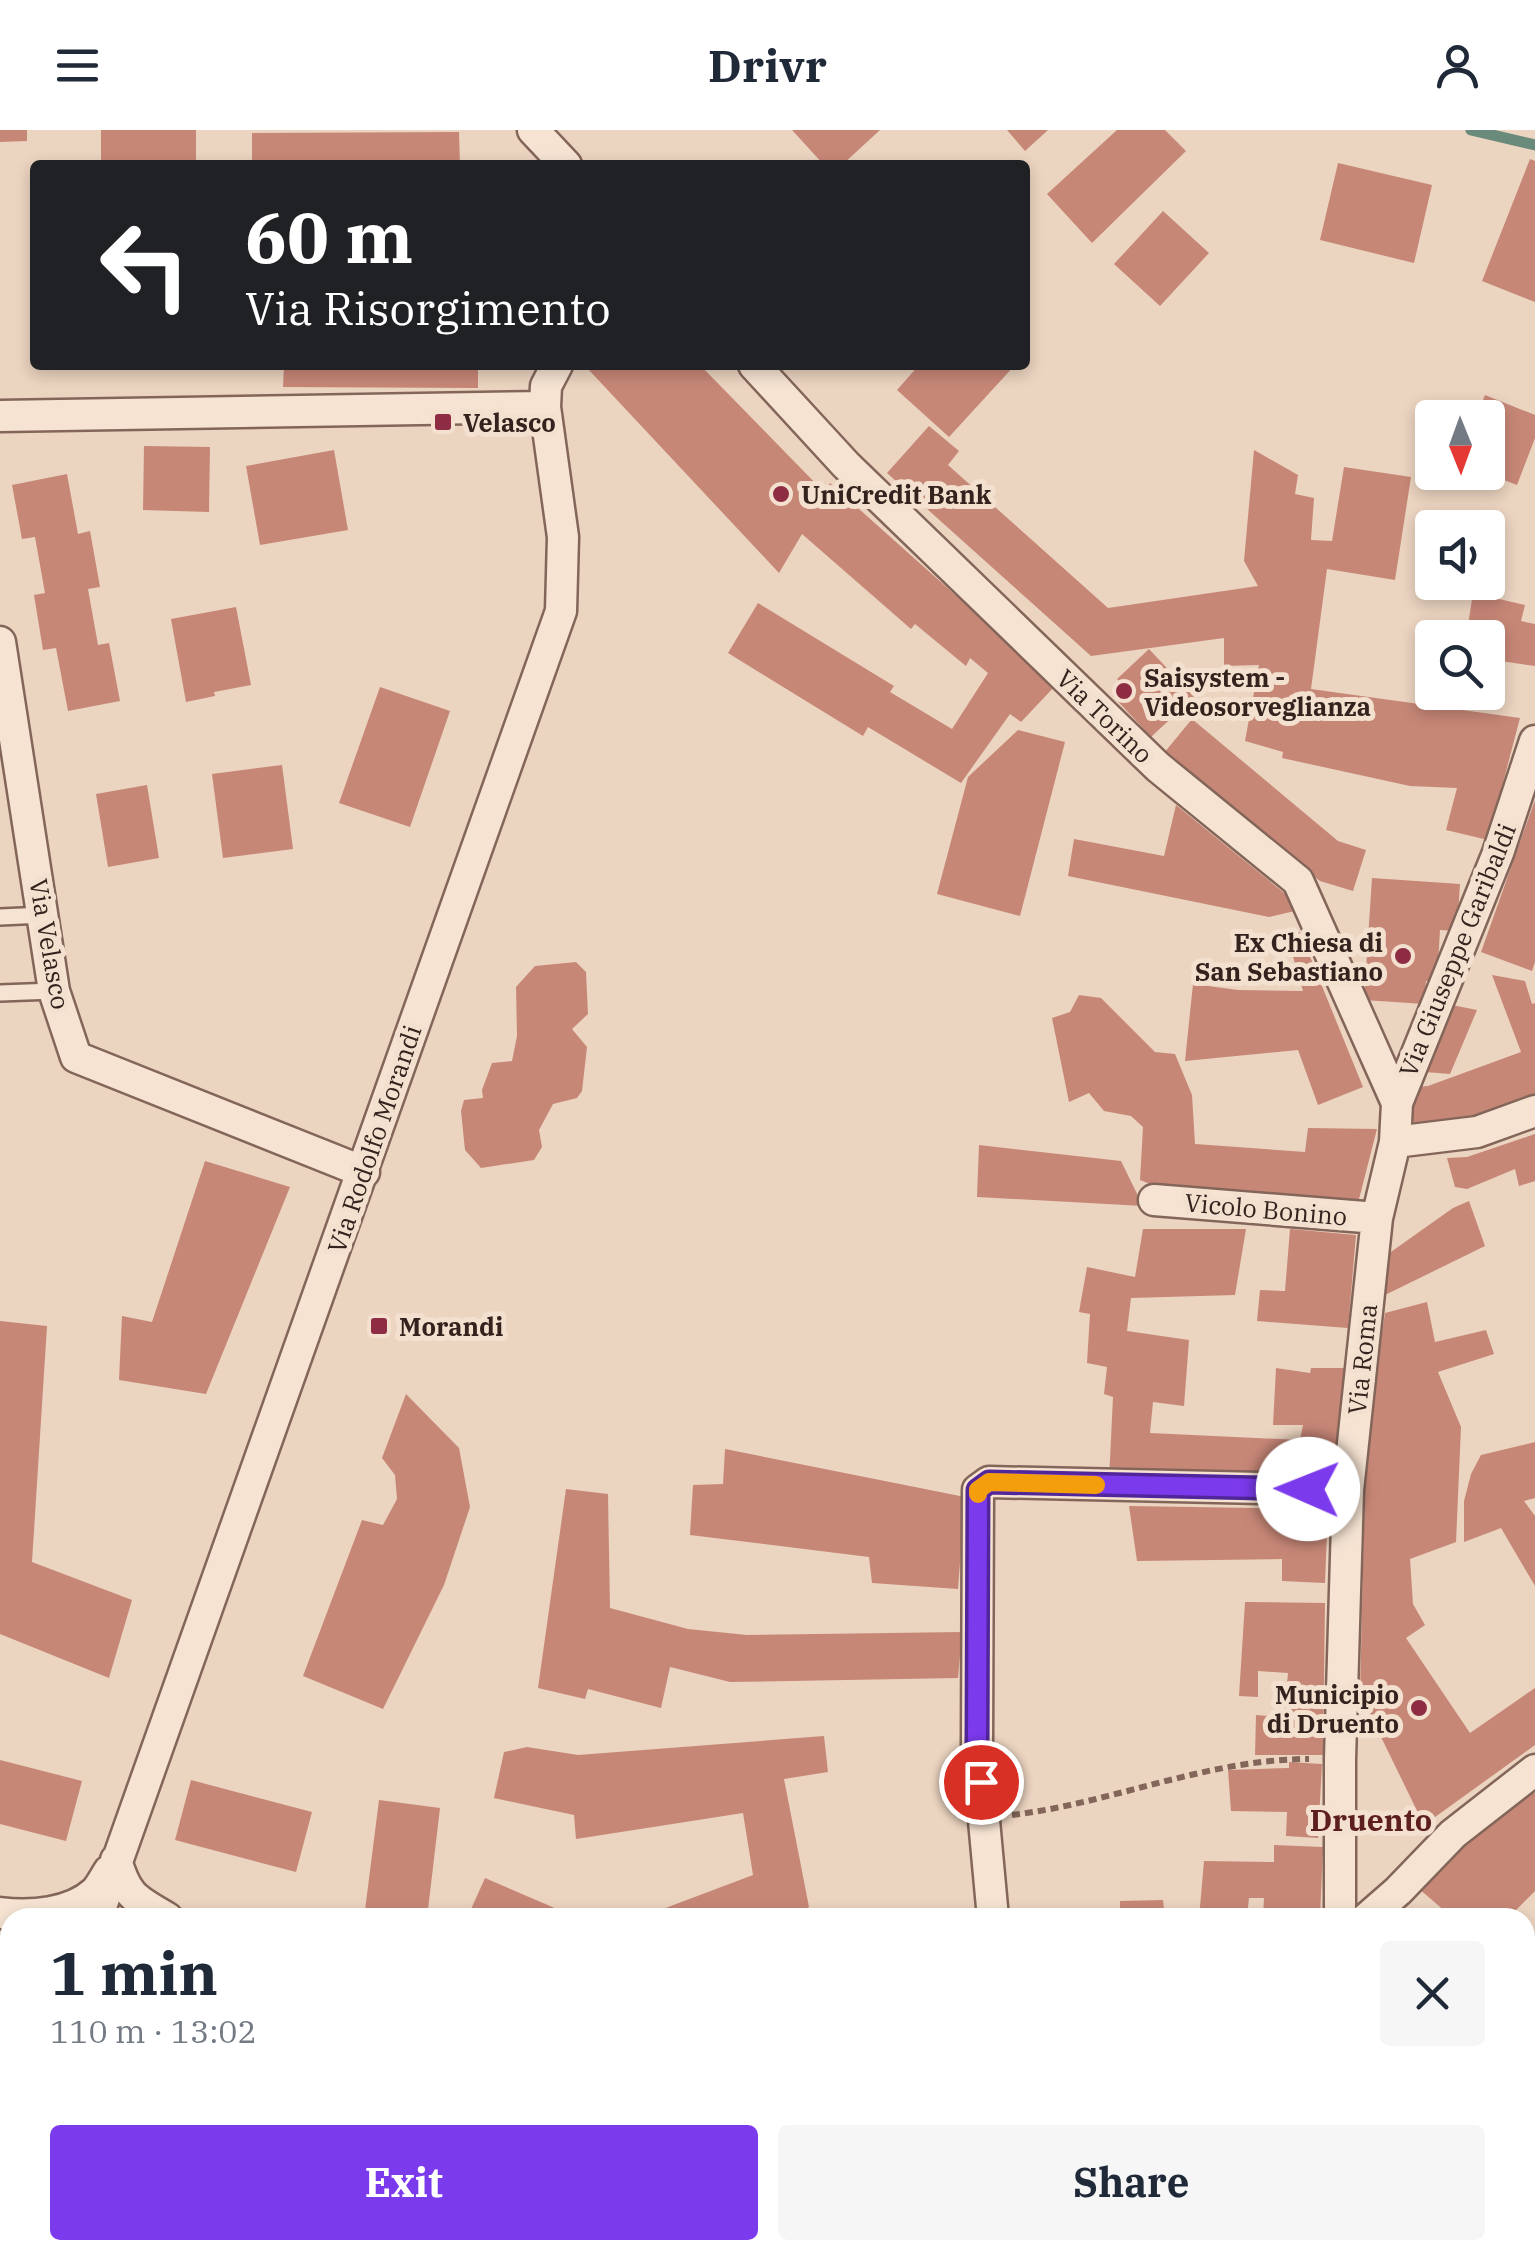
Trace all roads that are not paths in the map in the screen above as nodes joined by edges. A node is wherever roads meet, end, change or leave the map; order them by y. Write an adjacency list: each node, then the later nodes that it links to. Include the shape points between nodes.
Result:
1 (532, 130): 2 (street)
2 (561, 160)
3 (554, 370): 5 (street)
4 (759, 370): 13 (street, Via Torino, via 846,465 1158,767 1298,881)
5 (545, 407): 6 (street); 16 (street, Via Rodolfo Morandi, via 563,537 561,611)
6 (0, 416)
7 (0, 642): 9 (street, Via Velasco)
8 (1535, 740): 13 (street, Via Giuseppe Garibaldi, via 1498,853)
9 (44, 914): 10 (lane); 11 (street, Via Velasco)
10 (0, 917)
11 (54, 991): 12 (lane); 16 (street, Via Velasco, via 76,1057)
12 (0, 994)
13 (1396, 1103): 15 (street, Via Roma)
14 (1535, 1111): 15 (street, via 1477,1132)
15 (1395, 1142): 18 (street, Via Roma)
16 (364, 1172): 21 (street, Via Rodolfo Morandi)
17 (1154, 1200): 18 (street, Vicolo Bonino)
18 (1378, 1218): 19 (street, Via Roma)
19 (1348, 1490): 25 (street, via 989,1482 978,1490 977,1745); 26 (street, Via Roma)
20 (1535, 1771): 27 (street, via 1452,1834)
21 (116, 1860): 22 (street, via 95,1892); 23 (street, Via Rodolfo Morandi); 24 (street, via 123,1886)
22 (66, 1908)
23 (101, 1908)
24 (151, 1908)
25 (992, 1908)
26 (1340, 1908)
27 (1378, 1908)

